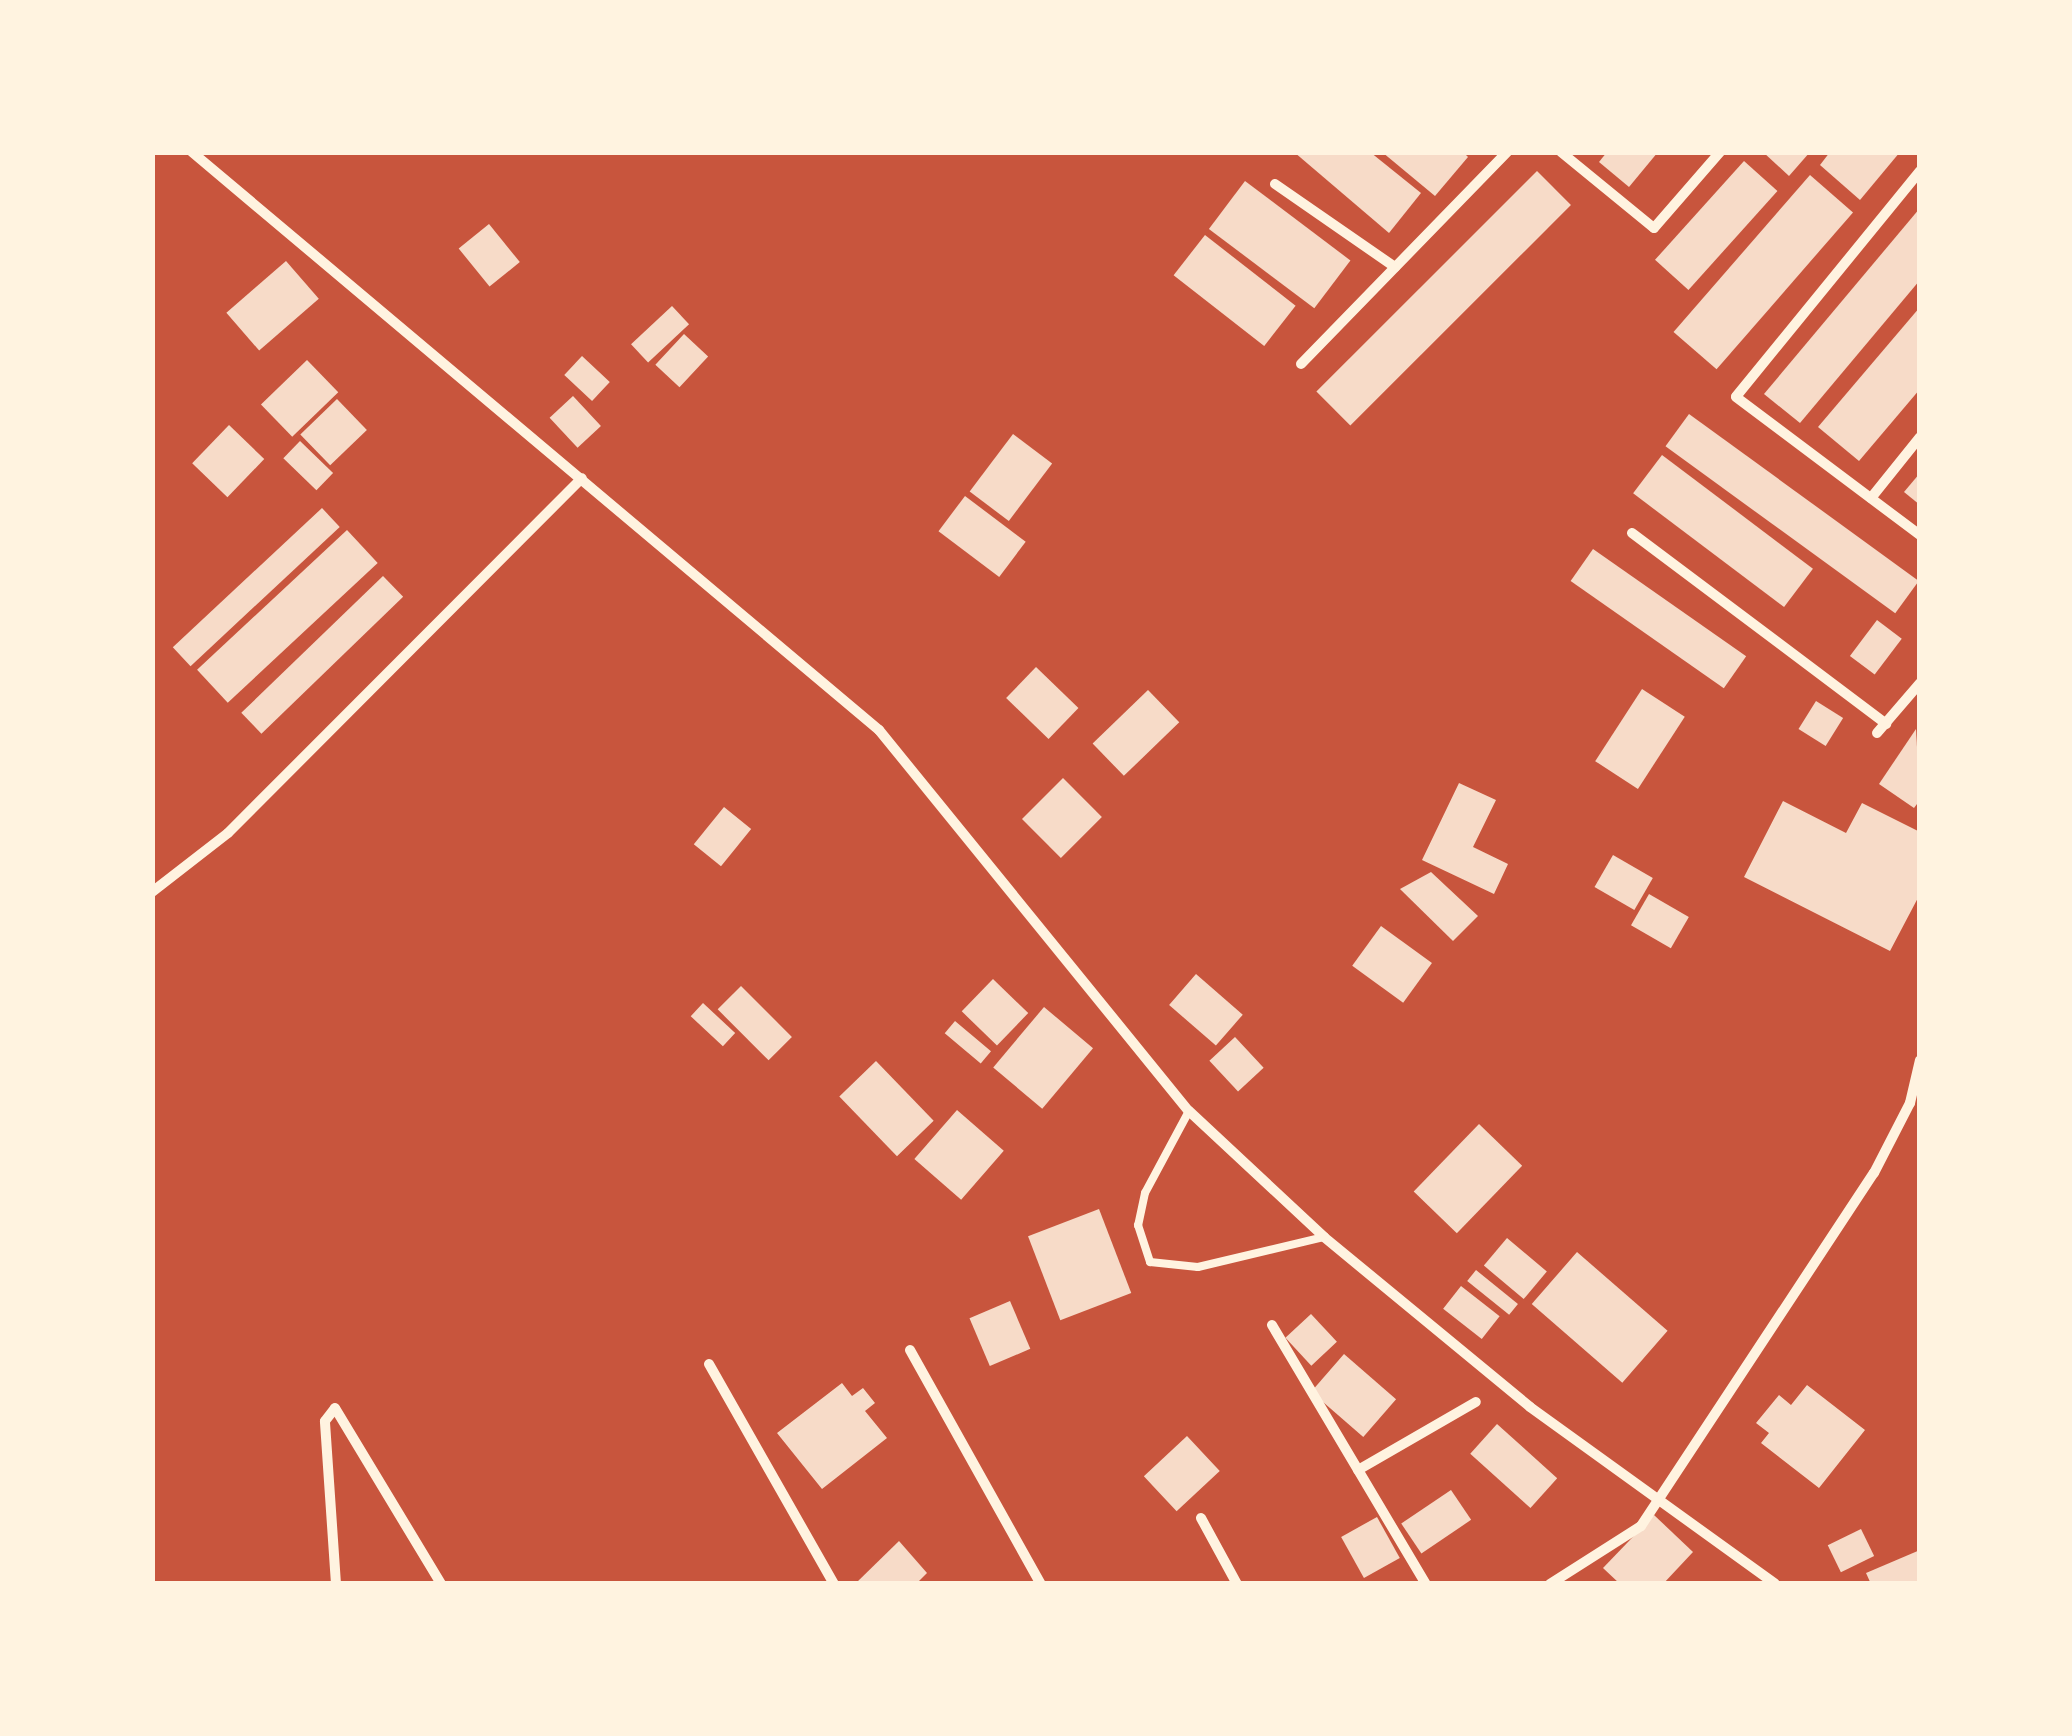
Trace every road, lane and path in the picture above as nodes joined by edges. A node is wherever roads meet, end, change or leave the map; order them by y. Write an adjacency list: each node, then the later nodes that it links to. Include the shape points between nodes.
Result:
1 (192, 152): 10 (street)
2 (1507, 152): 7 (street)
3 (1561, 152): 4 (street, via 1654,228)
4 (1720, 152)
5 (1920, 171): 11 (street, via 1736,397)
6 (1275, 184): 7 (street)
7 (1396, 267): 8 (street)
8 (1301, 364)
9 (1920, 437): 11 (street)
10 (582, 478): 17 (street, via 242,819); 19 (street, via 879,730)
11 (1870, 498): 13 (street)
12 (1632, 533): 15 (street)
13 (1920, 535)
14 (1920, 683): 15 (street)
15 (1886, 724): 16 (street)
16 (1877, 734)
17 (152, 892)
18 (1920, 1060): 26 (street, via 1910,1103 1874,1174)
19 (1189, 1111): 20 (street); 20 (lane, via 1145,1193 1138,1225 1150,1262 1198,1267)
20 (1324, 1236): 26 (street, via 1530,1408)
21 (1272, 1325): 25 (street)
22 (910, 1350): 31 (street)
23 (709, 1364): 30 (street)
24 (1476, 1402): 25 (street)
25 (1358, 1470): 33 (street)
26 (1658, 1495): 34 (street, via 1642,1526); 35 (street)
27 (1201, 1518): 32 (street)
28 (336, 1584): 29 (street, via 325,1421 335,1408)
29 (442, 1584)
30 (834, 1584)
31 (1041, 1584)
32 (1237, 1584)
33 (1426, 1584)
34 (1550, 1584)
35 (1775, 1584)

